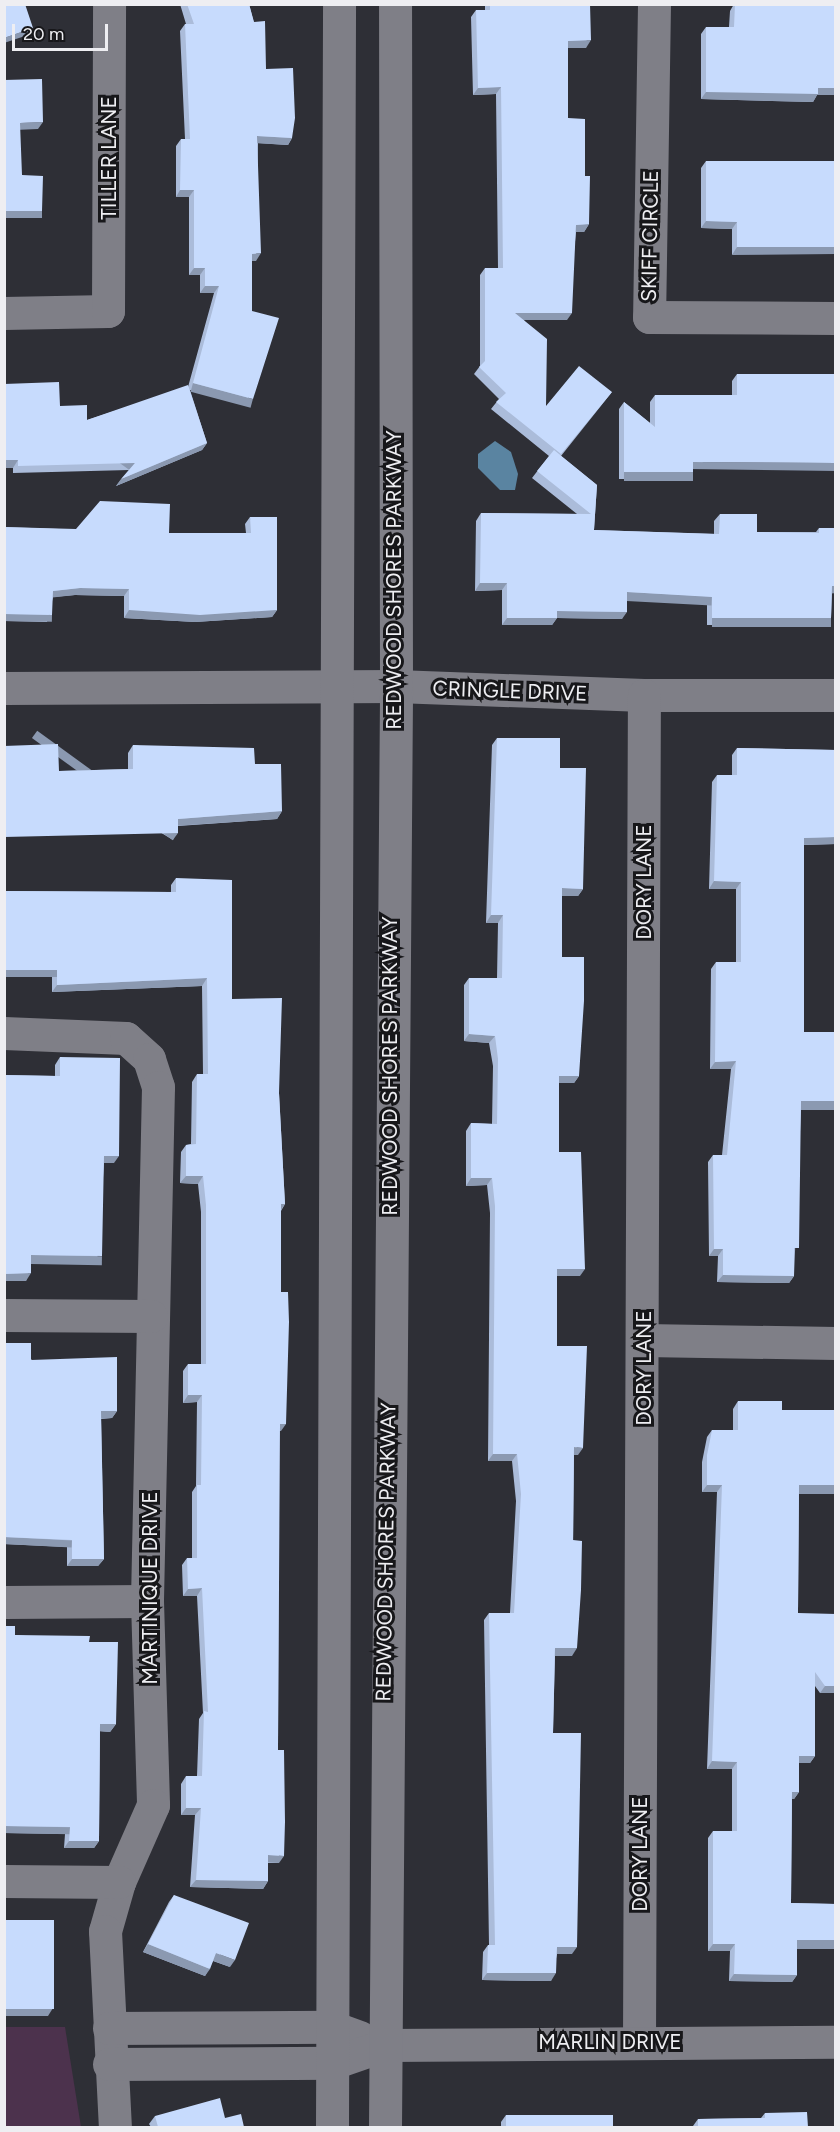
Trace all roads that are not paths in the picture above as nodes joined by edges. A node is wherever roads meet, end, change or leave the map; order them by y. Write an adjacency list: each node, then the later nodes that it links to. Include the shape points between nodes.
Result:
1 (109, 4): 5 (street, TILLER LANE, via 108,311)
2 (339, 4): 9 (street)
3 (395, 4): 7 (street, REDWOOD SHORES PARKWAY)
4 (654, 4): 6 (street, SKIFF CIRCLE, via 649,317)
5 (4, 313)
6 (836, 318)
7 (396, 686): 9 (street, CRINGLE DRIVE); 10 (street, CRINGLE DRIVE); 25 (street, REDWOOD SHORES PARKWAY)
8 (4, 688): 9 (street, CRINGLE DRIVE)
9 (336, 688): 21 (street)
10 (644, 695): 11 (street, CRINGLE DRIVE); 15 (street, DORY LANE)
11 (836, 695)
12 (4, 1033): 14 (street, MARTINIQUE DRIVE, via 108,1034 137,1044 158,1087)
13 (4, 1315): 14 (street)
14 (151, 1316): 17 (street, MARTINIQUE DRIVE)
15 (644, 1340): 16 (street); 23 (street, DORY LANE)
16 (836, 1343)
17 (147, 1601): 18 (street); 20 (street, MARTINIQUE DRIVE, via 153,1805)
18 (4, 1602)
19 (4, 1881): 20 (street)
20 (118, 1882): 22 (street, MARTINIQUE DRIVE, via 105,1931)
21 (332, 2027): 22 (street, MARLIN DRIVE); 25 (street, MARLIN DRIVE); 26 (street)
22 (109, 2028): 27 (street, MARTINIQUE DRIVE)
23 (639, 2041): 24 (street, MARLIN DRIVE); 25 (street, MARLIN DRIVE)
24 (836, 2042)
25 (385, 2045): 26 (street, MARLIN DRIVE); 30 (street, REDWOOD SHORES PARKWAY)
26 (333, 2063): 27 (street, MARLIN DRIVE); 29 (street)
27 (109, 2064): 28 (street, MARTINIQUE DRIVE)
28 (115, 2127)
29 (332, 2127)
30 (385, 2127)

